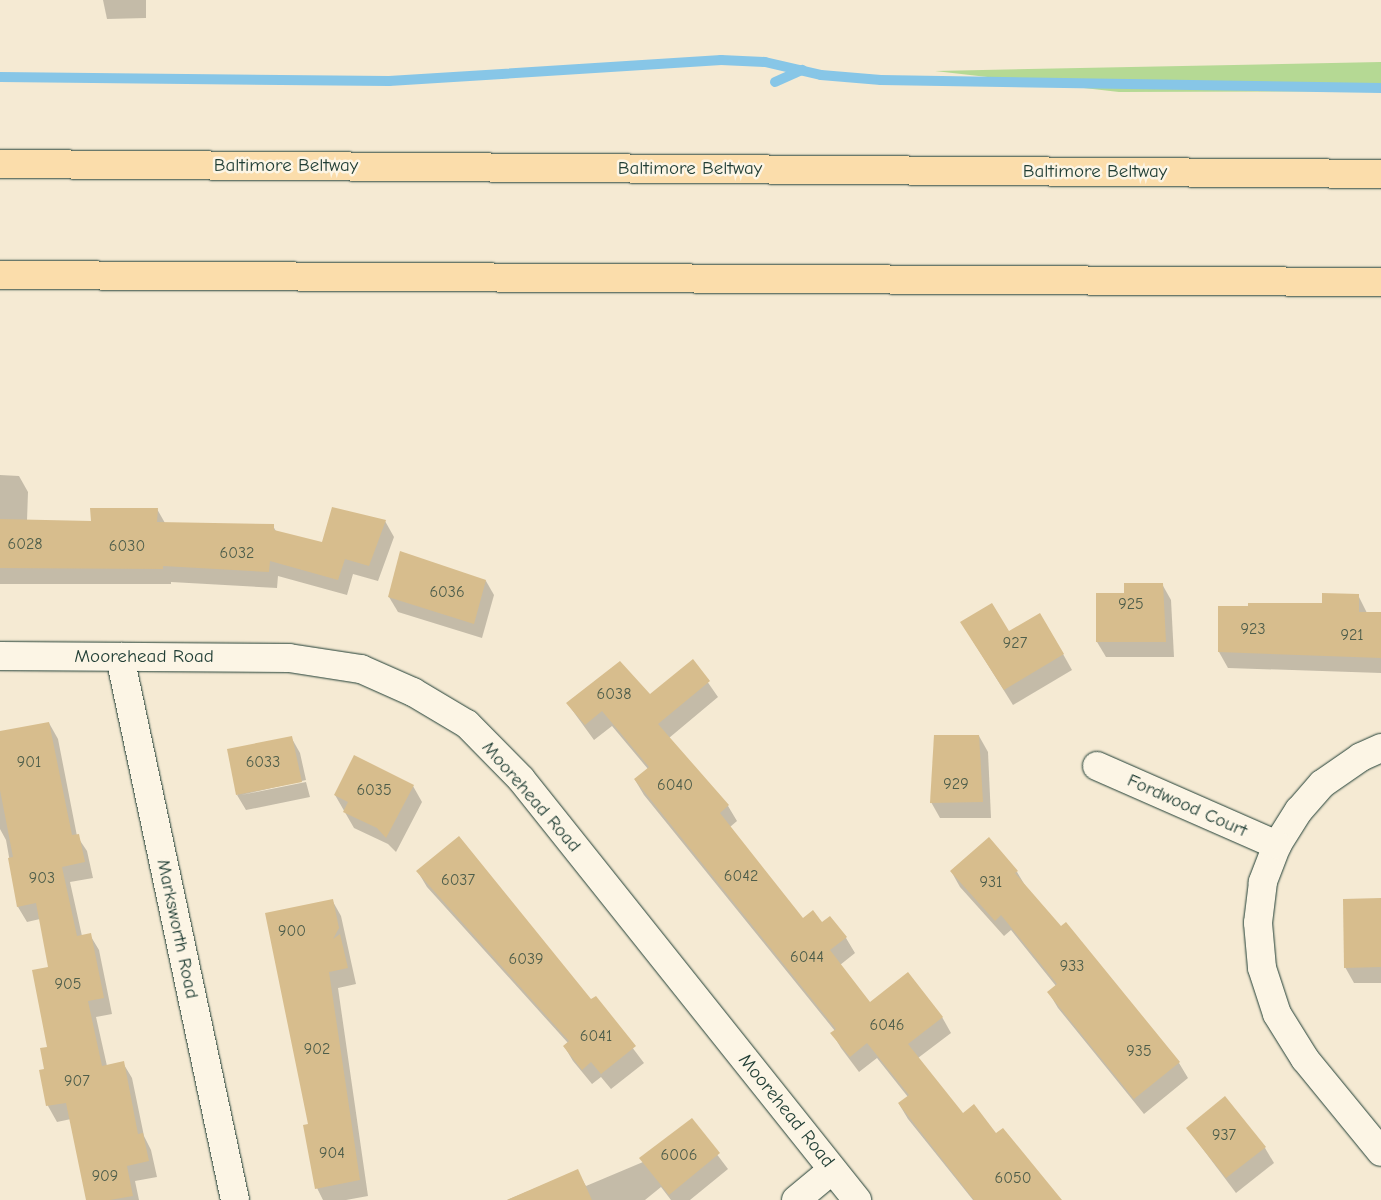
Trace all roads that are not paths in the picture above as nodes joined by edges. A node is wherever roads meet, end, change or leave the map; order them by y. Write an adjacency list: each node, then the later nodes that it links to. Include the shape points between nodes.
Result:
1 (0, 164): 2 (highway, Baltimore Beltway)
2 (1381, 174)
3 (0, 275): 4 (highway)
4 (1381, 282)
5 (0, 656): 6 (street, Moorehead Road)
6 (120, 657): 11 (street, Moorehead Road, via 289,658 361,669 413,692 467,724 521,779); 12 (street, Marksworth Road)
7 (1381, 748): 9 (street, via 1360,757 1322,784 1299,810)
8 (1097, 766): 9 (street, Fordwood Court)
9 (1277, 845): 10 (street, via 1263,882 1258,923 1262,968 1277,1014 1305,1059)
10 (1381, 1152)
11 (832, 1170): 13 (street); 14 (street, Moorehead Road)
12 (234, 1200)
13 (796, 1200)
14 (857, 1200)

